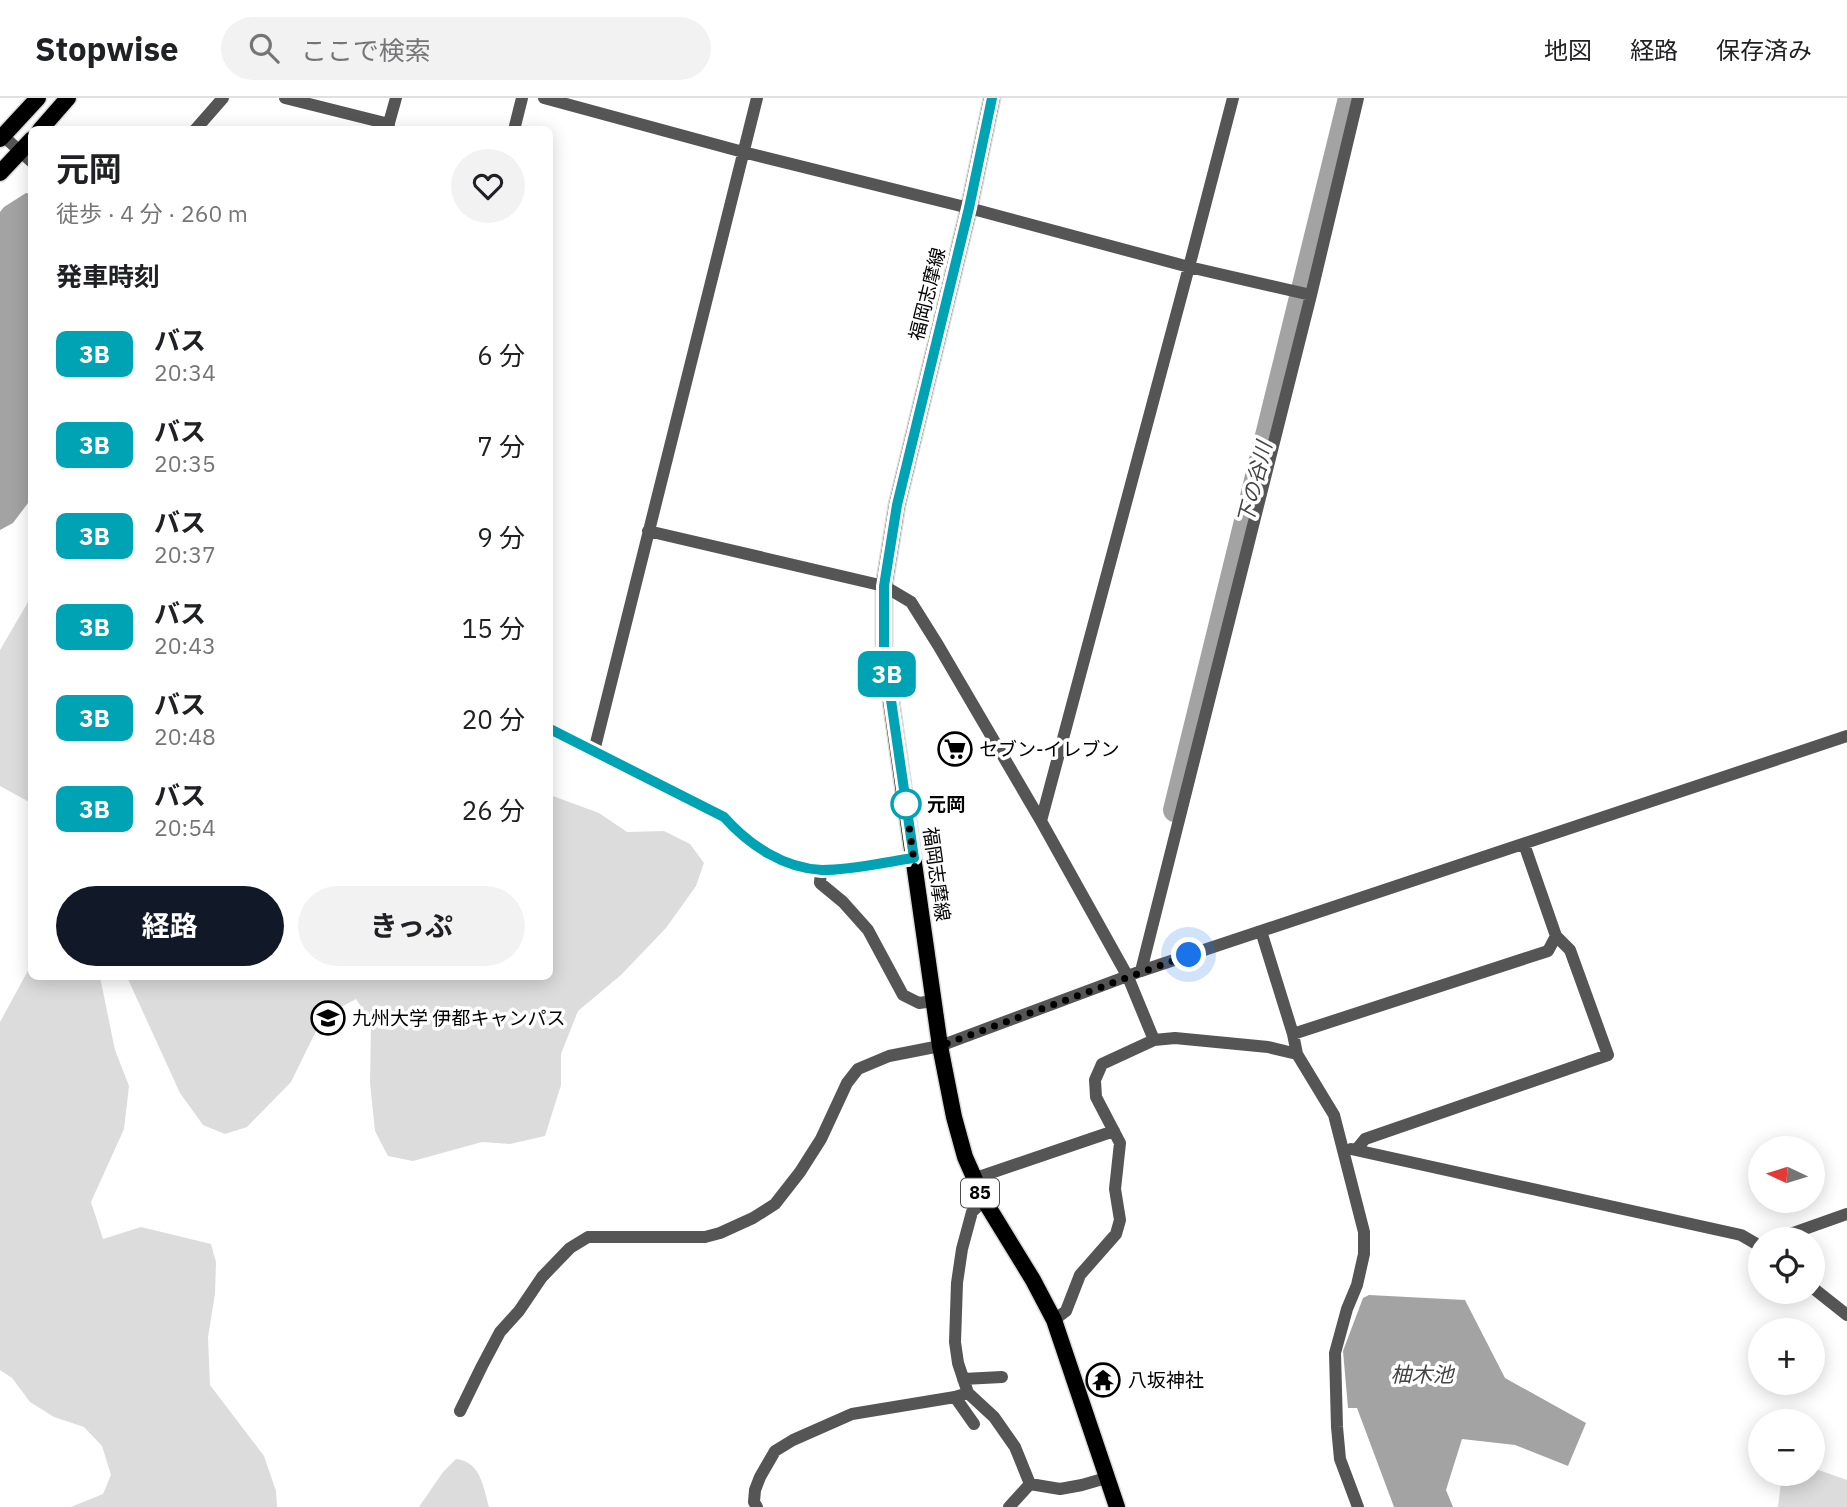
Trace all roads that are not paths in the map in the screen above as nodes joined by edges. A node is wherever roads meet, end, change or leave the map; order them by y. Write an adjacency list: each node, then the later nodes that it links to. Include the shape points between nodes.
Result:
1 (38, 98): 17 (main road)
2 (68, 98): 12 (main road)
3 (223, 98): 13 (street)
4 (285, 98): 14 (street)
5 (396, 98): 15 (street)
6 (522, 98): 16 (street)
7 (544, 98): 19 (street)
8 (757, 98): 19 (street)
9 (992, 98): 21 (main road, 福岡志摩線 / 85)
10 (1233, 98): 22 (street)
11 (1358, 98): 23 (street)
12 (44, 126)
13 (198, 126)
14 (384, 126)
15 (388, 126)
16 (515, 126)
17 (1, 137): 18 (street)
18 (28, 151): 20 (main road)
19 (743, 152): 21 (street); 24 (street)
20 (0, 173)
21 (969, 208): 22 (street); 25 (main road, 福岡志摩線 / 85, via 897,505)
22 (1189, 267): 23 (street); 29 (street)
23 (1311, 295): 35 (street)
24 (649, 531): 25 (street); 28 (street)
25 (884, 586): 29 (street, via 911,602); 31 (main road, 福岡志摩線 / 85, via 884,652)
26 (553, 730): 28 (street)
27 (1847, 736): 30 (street)
28 (594, 751): 32 (street, via 724,817 759,849)
29 (1041, 821): 36 (street)
30 (1524, 844): 33 (street); 34 (street)
31 (914, 858): 32 (street); 37 (main road, 福岡志摩線 / 85)
32 (821, 870): 37 (street, via 820,883 868,930 903,995 919,1003)
33 (1261, 931): 35 (street); 38 (street)
34 (1556, 936): 38 (street, via 1548,951); 44 (street, via 1570,950 1608,1055 1364,1139)
35 (1142, 971): 36 (street)
36 (1128, 977): 39 (street); 40 (street)
37 (933, 1001): 40 (main road, 福岡志摩線 / 85)
38 (1293, 1034): 41 (street)
39 (1154, 1040): 41 (street, via 1268,1047); 42 (street, via 1102,1064 1095,1080 1097,1097)
40 (940, 1046): 45 (main road, 福岡志摩線 / 85, via 954,1117); 56 (street, via 889,1056 858,1069 800,1172 775,1204 754,1218 705,1237 588,1237 570,1248 500,1332)
41 (1297, 1054): 43 (street, via 1334,1115)
42 (1114, 1131): 45 (street); 52 (street, via 1120,1143 1116,1234 1080,1275 1066,1311)
43 (1340, 1146): 44 (street); 63 (street, via 1364,1231 1357,1285 1335,1353 1340,1459)
44 (1356, 1150): 49 (street)
45 (973, 1179): 46 (main road, 福岡志摩線 / 85)
46 (984, 1200): 52 (main road, 福岡志摩線 / 85); 54 (street, via 972,1212 957,1283 955,1342)
47 (1847, 1214): 48 (street)
48 (1810, 1227)
49 (1748, 1239)
50 (1825, 1298): 51 (street)
51 (1847, 1315)
52 (1054, 1320): 58 (main road, 福岡志摩線 / 85)
53 (1002, 1377): 54 (street)
54 (963, 1379): 55 (street)
55 (962, 1395): 57 (street); 59 (street, via 994,1417 1015,1447); 60 (street, via 852,1413 793,1440 775,1451 760,1477 755,1490)
56 (460, 1411)
57 (974, 1424)
58 (1106, 1478): 59 (street, via 1060,1489); 62 (main road, 福岡志摩線 / 85)
59 (1030, 1484): 61 (street)
60 (757, 1507)
61 (1009, 1507)
62 (1117, 1507)
63 (1358, 1507)

